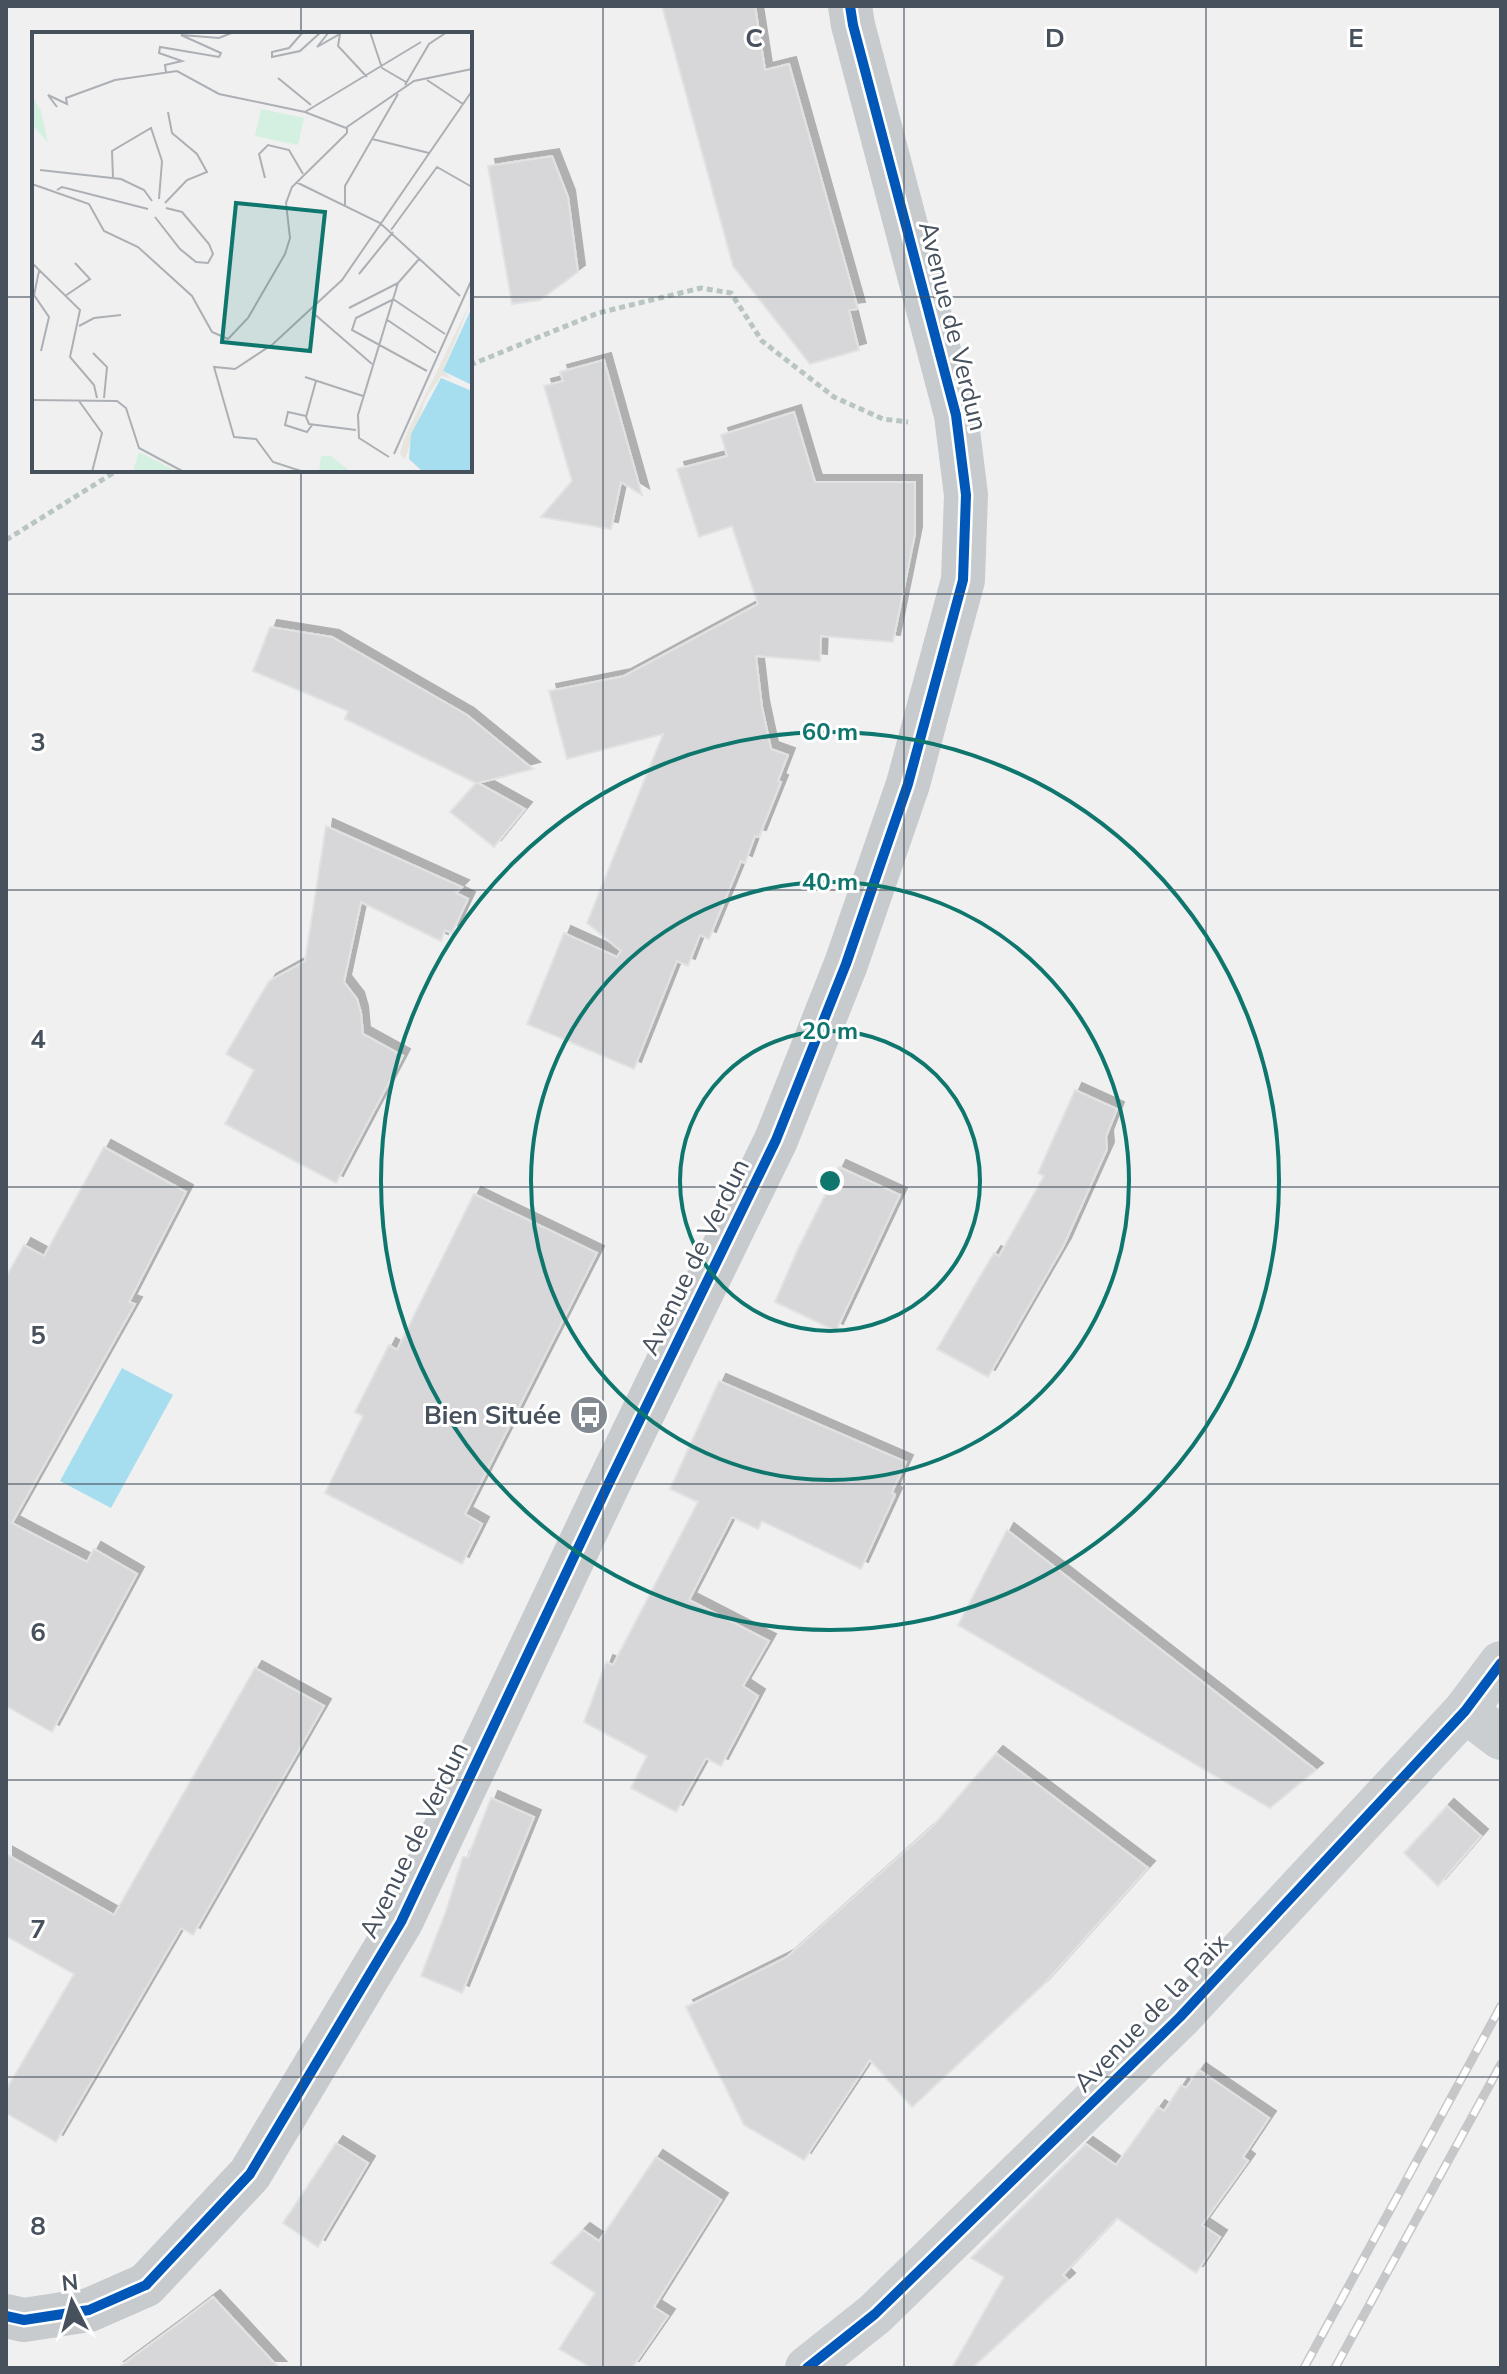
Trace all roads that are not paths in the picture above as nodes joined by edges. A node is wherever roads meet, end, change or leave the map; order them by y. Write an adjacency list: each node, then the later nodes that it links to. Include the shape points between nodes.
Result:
1 (850, 6): 5 (main road, Avenue de Verdun, via 956,415 966,495 963,580 908,784 846,964 776,1140 401,1922 250,2174 146,2285 89,2310 24,2320)
2 (1501, 1663): 3 (street, Avenue de la Paix)
3 (1465, 1711): 4 (street); 6 (street, Avenue de la Paix, via 1180,2017 875,2314)
4 (1501, 1738)
5 (6, 2316)
6 (807, 2368)

